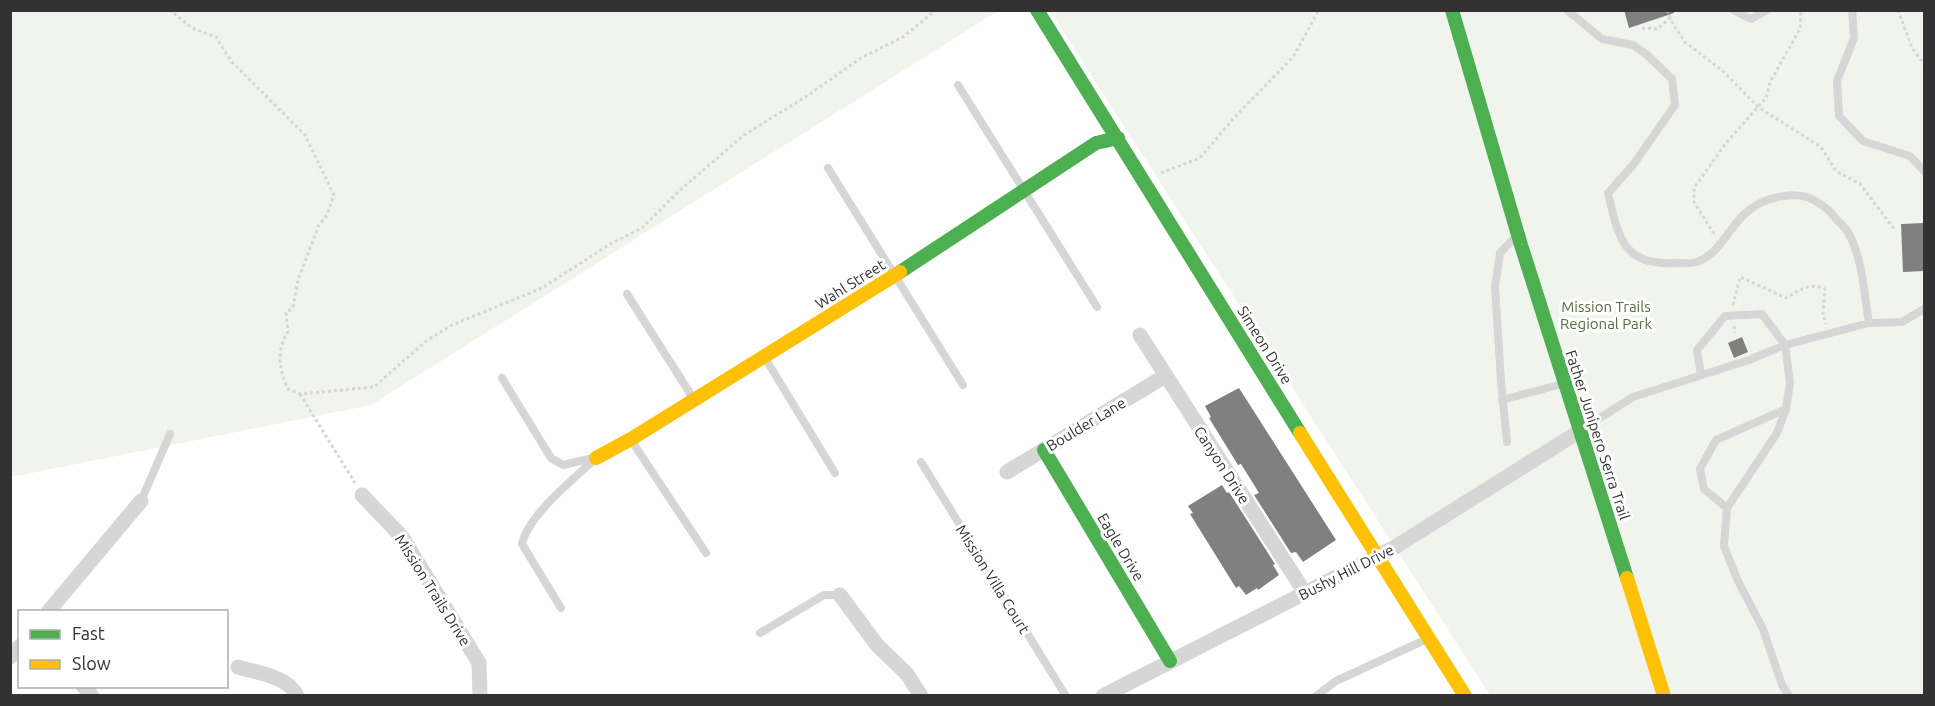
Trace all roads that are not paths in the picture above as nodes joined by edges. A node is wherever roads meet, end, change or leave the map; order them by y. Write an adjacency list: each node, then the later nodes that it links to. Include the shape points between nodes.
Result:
1 (1037, 10): 8 (street, Simeon Drive)
2 (1452, 10): 12 (street, Father Junipero Serra Trail)
3 (1567, 10): 17 (lane, via 1602,39 1633,45 1672,79 1675,105 1608,193 1619,236 1630,253 1658,264 1696,262 1721,245 1732,225 1749,210 1768,199 1796,195 1816,201 1849,233 1858,258)
4 (1733, 10): 5 (lane, via 1751,19)
5 (1767, 10)
6 (1852, 10): 10 (lane, via 1854,38 1837,81 1839,116 1863,141 1910,156)
7 (958, 85): 11 (lane)
8 (1118, 138): 11 (street, Wahl Street, via 1096,143); 42 (street, Simeon Drive)
9 (828, 168): 13 (lane)
10 (1924, 171)
11 (1023, 190): 13 (street, Wahl Street); 15 (lane)
12 (1518, 234): 24 (street, Father Junipero Serra Trail); 27 (lane, via 1500,253 1495,287)
13 (894, 276): 20 (street, Wahl Street); 25 (lane)
14 (627, 294): 26 (lane)
15 (1097, 308)
16 (1924, 309): 17 (lane, via 1902,322)
17 (1869, 323): 19 (lane)
18 (1140, 335): 22 (street, Canyon Drive)
19 (1785, 345): 21 (lane); 21 (lane, via 1762,314 1725,316 1697,350); 28 (lane, via 1790,383)
20 (764, 357): 26 (street, Wahl Street); 37 (lane)
21 (1701, 375): 29 (lane, via 1633,397)
22 (1165, 376): 33 (street, Boulder Lane); 43 (street, Canyon Drive)
23 (502, 378): 34 (lane, via 551,458 563,465)
24 (1564, 384): 27 (lane); 29 (street, Father Junipero Serra Trail)
25 (963, 385)
26 (693, 399): 31 (street, Wahl Street)
27 (1502, 400): 32 (lane)
28 (1786, 409): 40 (lane, via 1777,433); 40 (lane, via 1716,440 1700,469 1704,489)
29 (1580, 431): 42 (street, Bushy Hill Drive); 58 (street, Father Junipero Serra Trail)
30 (170, 434): 39 (lane)
31 (631, 439): 34 (street, Wahl Street); 41 (lane)
32 (1507, 442)
33 (1044, 450): 36 (street, Boulder Lane); 49 (street, Eagle Drive)
34 (596, 458): 45 (lane, via 534,518 524,533 522,544)
35 (921, 462): 54 (lane, Mission Villa Court)
36 (1007, 472)
37 (835, 473)
38 (362, 495): 52 (street, Mission Trails Drive, via 402,537 479,663)
39 (141, 501): 46 (street)
40 (1727, 508): 59 (lane, via 1724,546 1764,629)
41 (706, 554)
42 (1377, 557): 43 (street, Bushy Hill Drive); 48 (street, Simeon Drive)
43 (1305, 593): 49 (street, Bushy Hill Drive)
44 (840, 595): 47 (lane, via 824,596); 53 (street)
45 (561, 608)
46 (50, 610)
47 (760, 633)
48 (1429, 639): 56 (lane, via 1336,681); 57 (street, Simeon Drive)
49 (1170, 661): 55 (street, Bushy Hill Drive)
50 (238, 667): 51 (street, via 283,681)
51 (297, 696)
52 (480, 696)
53 (921, 696)
54 (1066, 696)
55 (1103, 696)
56 (1316, 696)
57 (1465, 696)
58 (1664, 696)
59 (1789, 696)

